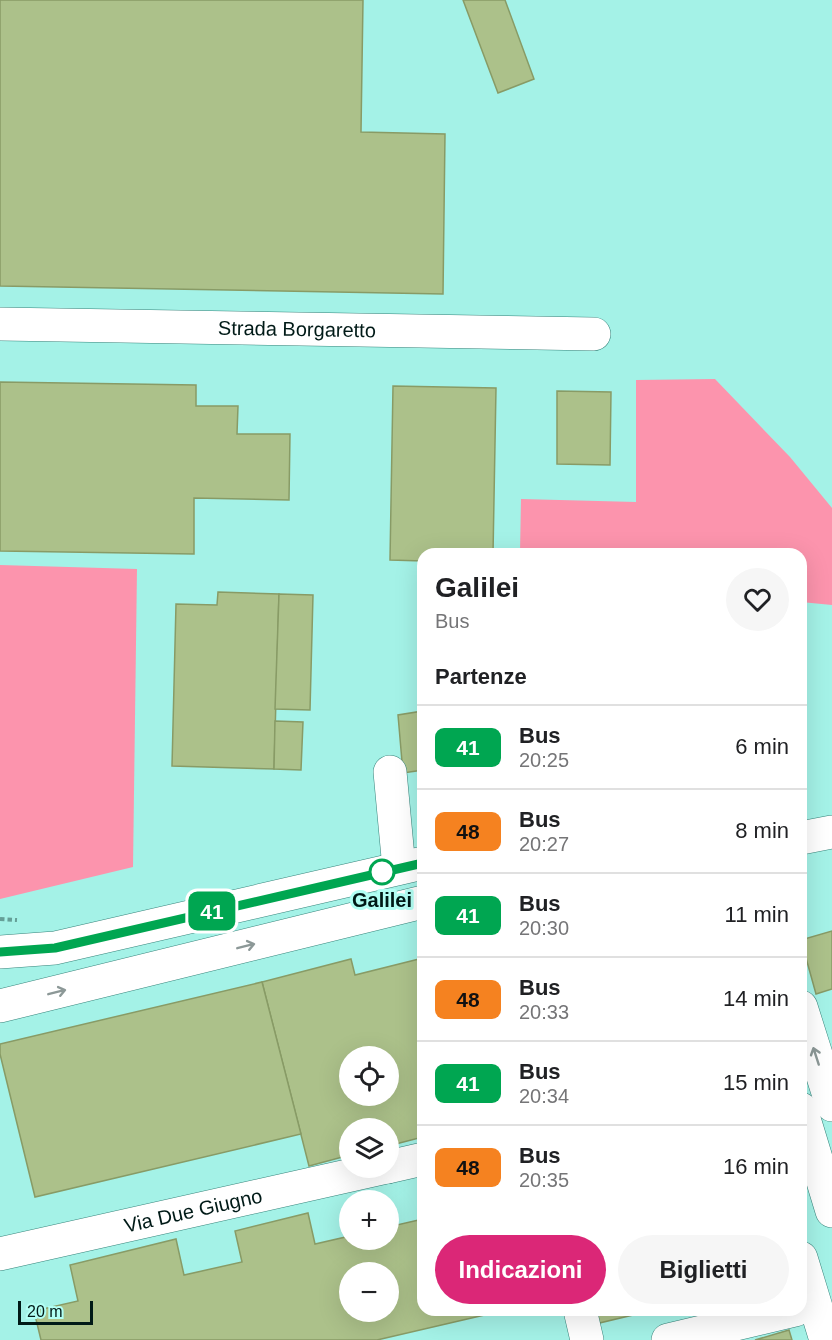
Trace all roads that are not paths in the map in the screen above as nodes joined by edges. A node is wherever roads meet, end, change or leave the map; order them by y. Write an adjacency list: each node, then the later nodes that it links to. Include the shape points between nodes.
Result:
1 (0, 324): 2 (street, Strada Borgaretto)
2 (594, 334)
3 (390, 772): 6 (street)
4 (832, 832): 5 (street)
5 (807, 837)
6 (411, 866): 8 (street, via 55,948)
7 (417, 903): 9 (street, one-way to 7)
8 (0, 952)
9 (0, 1006)
10 (807, 1026): 11 (street, one-way to 10)
11 (832, 1105)
12 (807, 1129): 16 (street)
13 (417, 1160): 14 (street, Via Due Giugno)
14 (399, 1164)
15 (339, 1178): 17 (street, Via Due Giugno)
16 (832, 1211)
17 (0, 1254)
18 (807, 1287): 19 (street)
19 (811, 1306): 24 (street)
20 (581, 1316): 22 (street)
21 (769, 1316): 23 (street)
22 (587, 1340)
23 (668, 1340)
24 (826, 1340)

